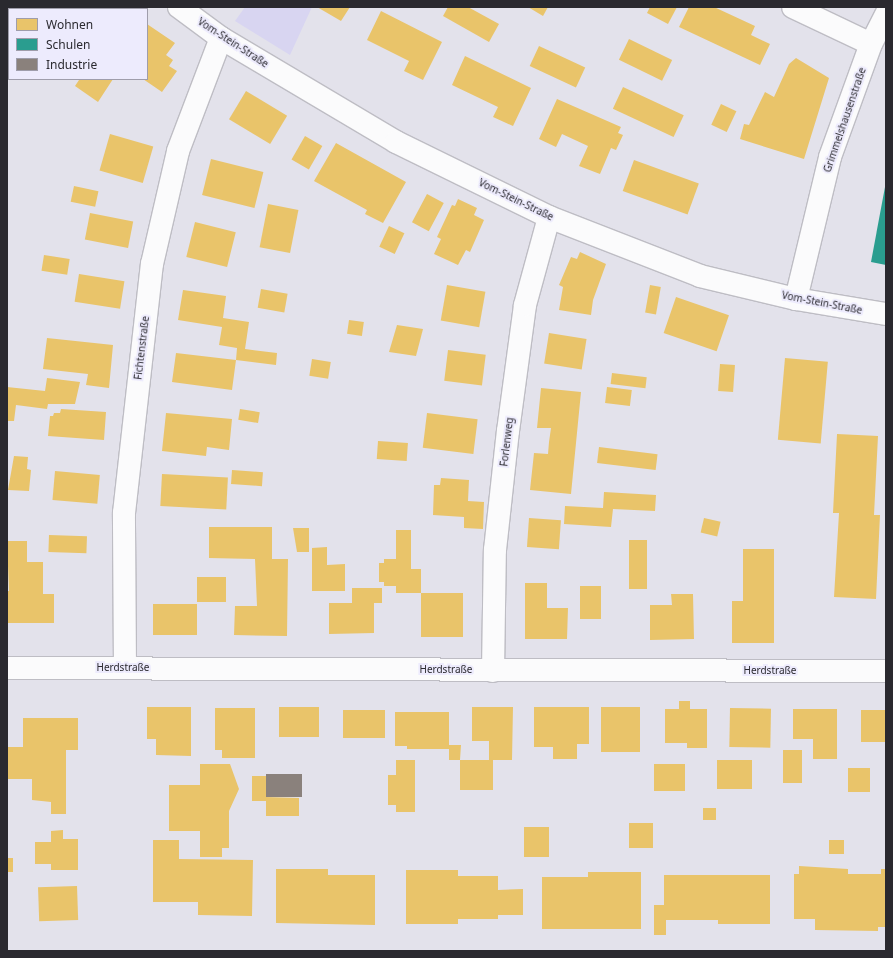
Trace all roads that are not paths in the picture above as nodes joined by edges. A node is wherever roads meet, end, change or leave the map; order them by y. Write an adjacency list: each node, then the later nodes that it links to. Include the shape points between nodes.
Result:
1 (179, 7): 4 (street, Vom-Stein-Straße)
2 (793, 7): 5 (street)
3 (886, 14): 5 (street, Grimmelshausenstraße)
4 (221, 38): 6 (street, Vom-Stein-Straße, via 396,142); 10 (street, Fichtenstraße, via 178,151 152,264 124,513)
5 (871, 44): 7 (street, Grimmelshausenstraße, via 830,157)
6 (549, 217): 7 (street, Vom-Stein-Straße, via 700,276); 11 (street, Forlenweg, via 525,305 508,431 495,550)
7 (796, 299): 8 (street, Vom-Stein-Straße)
8 (886, 314)
9 (7, 668): 10 (street, Herdstraße)
10 (125, 668): 11 (street, Herdstraße)
11 (493, 670): 12 (street, Herdstraße)
12 (886, 671)

